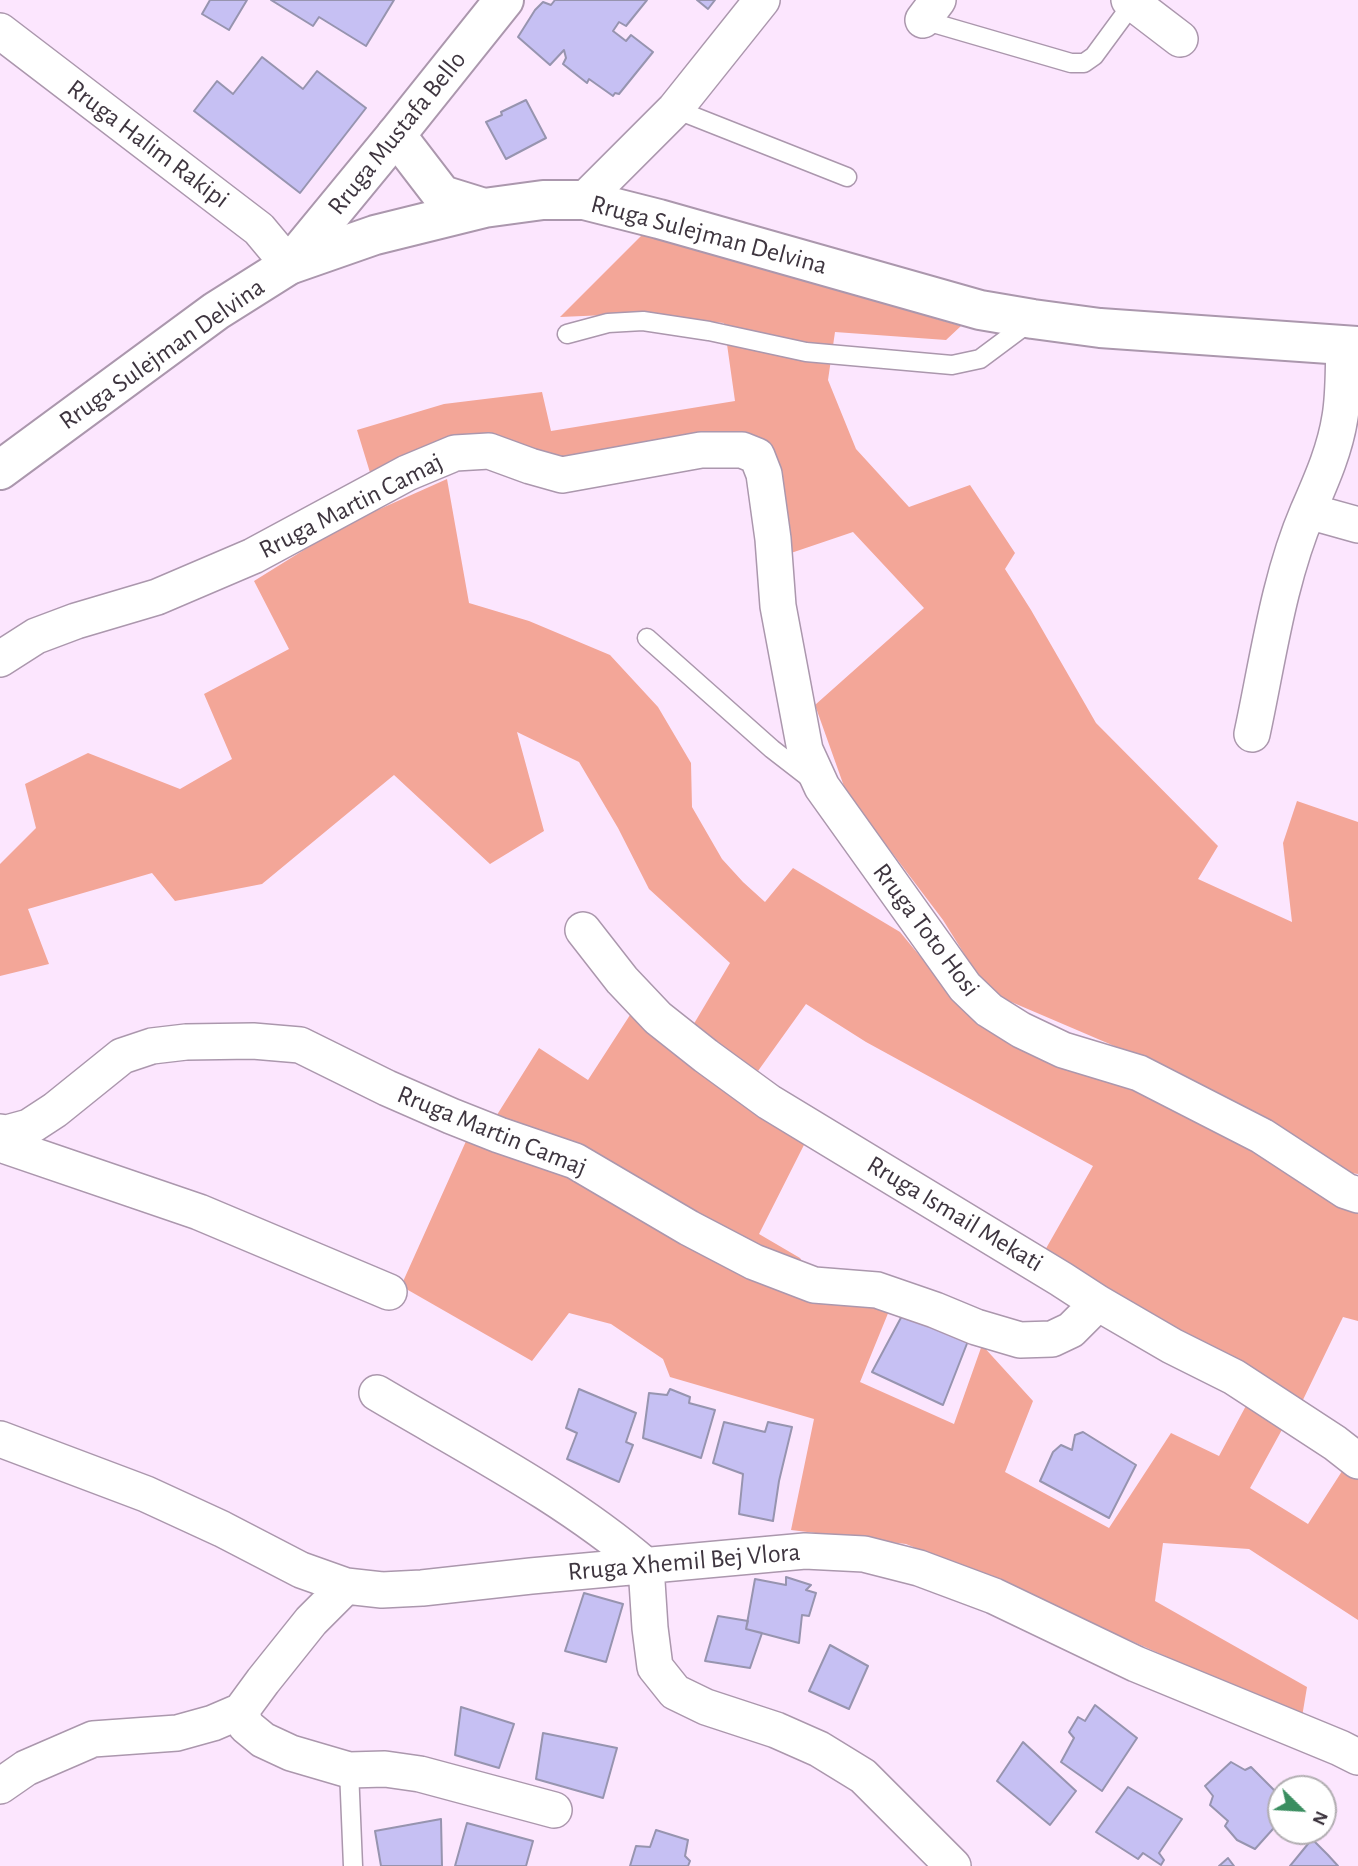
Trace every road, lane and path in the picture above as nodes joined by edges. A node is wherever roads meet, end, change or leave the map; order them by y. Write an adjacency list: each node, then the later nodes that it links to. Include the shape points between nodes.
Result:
1 (504, 0): 8 (main road, Rruga Mustafa Bello)
2 (762, 0): 7 (street)
3 (1131, 1): 4 (lane, via 1084,64); 6 (street)
4 (930, 10)
5 (0, 31): 12 (street, Rruga Halim Rakipi, via 259,229)
6 (1180, 39)
7 (675, 109): 9 (lane); 10 (street)
8 (396, 135): 11 (main road, via 442,195); 12 (main road, Rruga Mustafa Bello)
9 (847, 177)
10 (584, 200): 11 (main road, Rruga Sulejman Delvina); 13 (main road, Rruga Sulejman Delvina, via 980,310)
11 (484, 208): 12 (main road, Rruga Sulejman Delvina, via 375,235)
12 (289, 265): 17 (main road, Rruga Sulejman Delvina, via 216,311)
13 (1033, 320): 14 (lane, via 980,359 952,365 806,352 643,321 608,323); 15 (main road, Rruga Sulejman Delvina)
14 (568, 334)
15 (1351, 346): 18 (street, via 1334,445)
16 (757, 456): 21 (street, Rruga Martin Camaj, via 742,450 701,450 562,475 489,451 454,453 407,473 253,556 157,597 36,636); 23 (street, Rruga Toto Hosi, via 764,474 778,606 805,750)
17 (3, 462)
18 (1308, 511): 19 (street); 22 (street, via 1286,571)
19 (1358, 525)
20 (648, 638): 23 (lane, via 772,749)
21 (0, 659)
22 (1252, 734)
23 (822, 787): 27 (street, Rruga Toto Hosi, via 965,987 989,1010 1063,1050 1139,1073 1262,1136)
24 (583, 930): 29 (street, Rruga Ismail Mekati, via 658,1018 769,1102)
25 (0, 1132): 29 (street, Rruga Martin Camaj, via 29,1126 122,1056 152,1046 253,1041 300,1045 451,1116 575,1161 754,1262 814,1285 877,1290 1020,1340 1052,1339 1071,1329)
26 (0, 1144): 28 (street, via 199,1212)
27 (1358, 1195)
28 (388, 1292)
29 (1098, 1303): 32 (street, Rruga Ismail Mekati, via 1234,1377)
30 (377, 1393): 33 (street, via 558,1500)
31 (0, 1439): 34 (street, Rruga Xhemil Bej Vlora, via 146,1494 301,1570)
32 (1358, 1461)
33 (646, 1566): 34 (street, Rruga Xhemil Bej Vlora, via 422,1588); 36 (street, Rruga Xhemil Bej Vlora, via 805,1551 864,1554 919,1568 994,1596 1136,1664); 41 (street, via 655,1667 676,1692 819,1749 863,1776)
34 (346, 1586): 35 (street, via 311,1621)
35 (241, 1712): 37 (street, via 246,1726 263,1740); 38 (street, via 177,1733 93,1739)
36 (1358, 1757)
37 (349, 1770): 39 (street, via 420,1774); 40 (lane)
38 (9, 1774)
39 (554, 1810)
40 (353, 1866)
41 (953, 1866)

